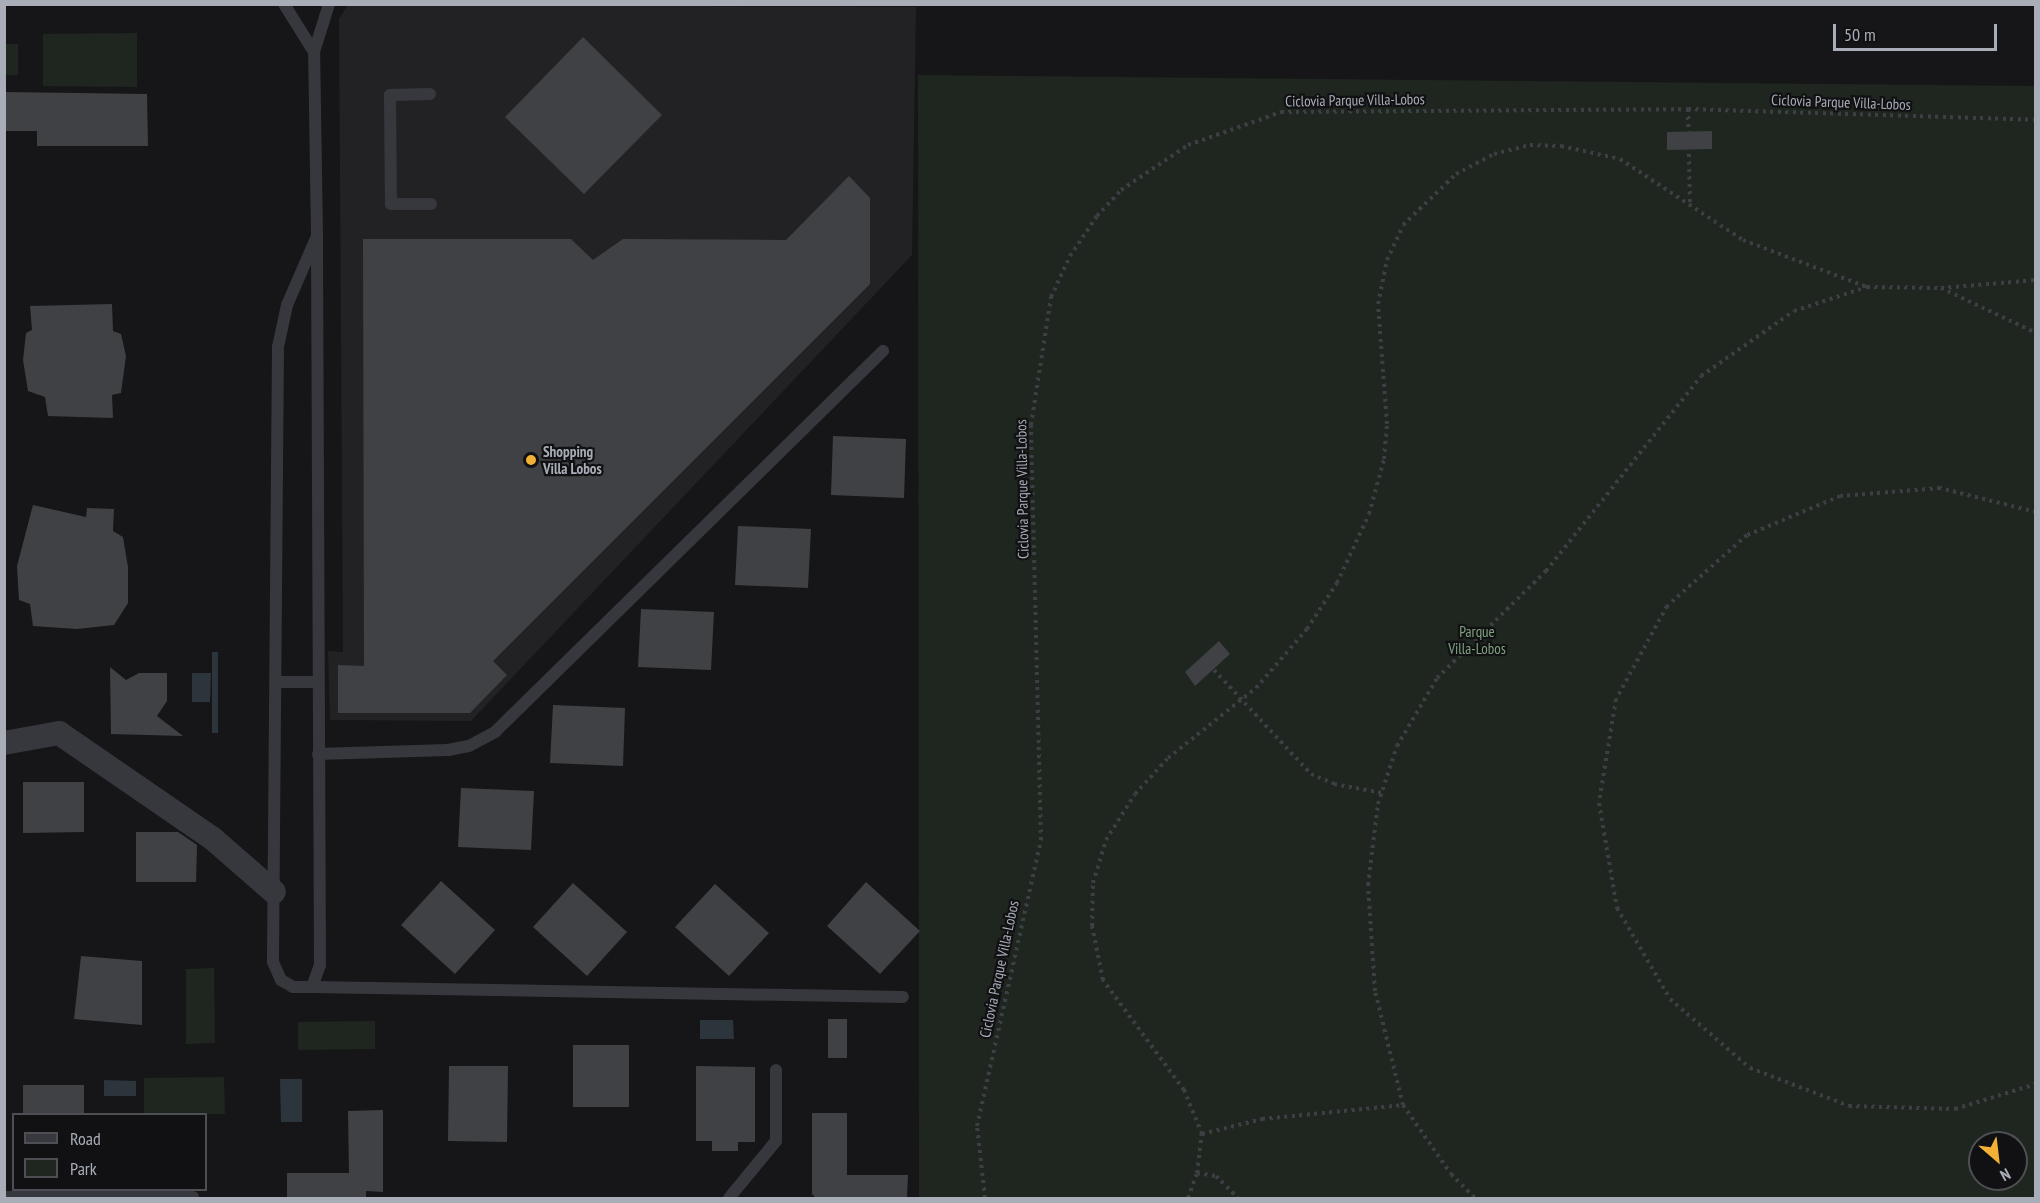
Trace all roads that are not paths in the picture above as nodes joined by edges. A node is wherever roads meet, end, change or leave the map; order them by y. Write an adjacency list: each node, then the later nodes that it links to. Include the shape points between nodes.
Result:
1 (284, 4): 3 (lane)
2 (329, 4): 3 (lane)
3 (314, 52): 6 (lane)
4 (430, 94): 5 (lane, via 390,95 391,204)
5 (431, 204)
6 (317, 236): 8 (lane); 9 (lane, via 287,306 278,347)
7 (882, 351): 11 (lane, via 495,732 469,746 448,750)
8 (318, 681): 9 (lane); 11 (lane)
9 (276, 682): 12 (lane)
10 (4, 743): 12 (street, via 59,733 212,838)
11 (318, 753): 13 (lane, via 320,965)
12 (274, 892): 13 (lane, via 276,974 293,987)
13 (312, 987): 14 (lane)
14 (903, 997)
15 (776, 1070): 18 (lane, via 776,1142)
16 (4, 1197): 17 (lane)
17 (193, 1197)
18 (729, 1198)

